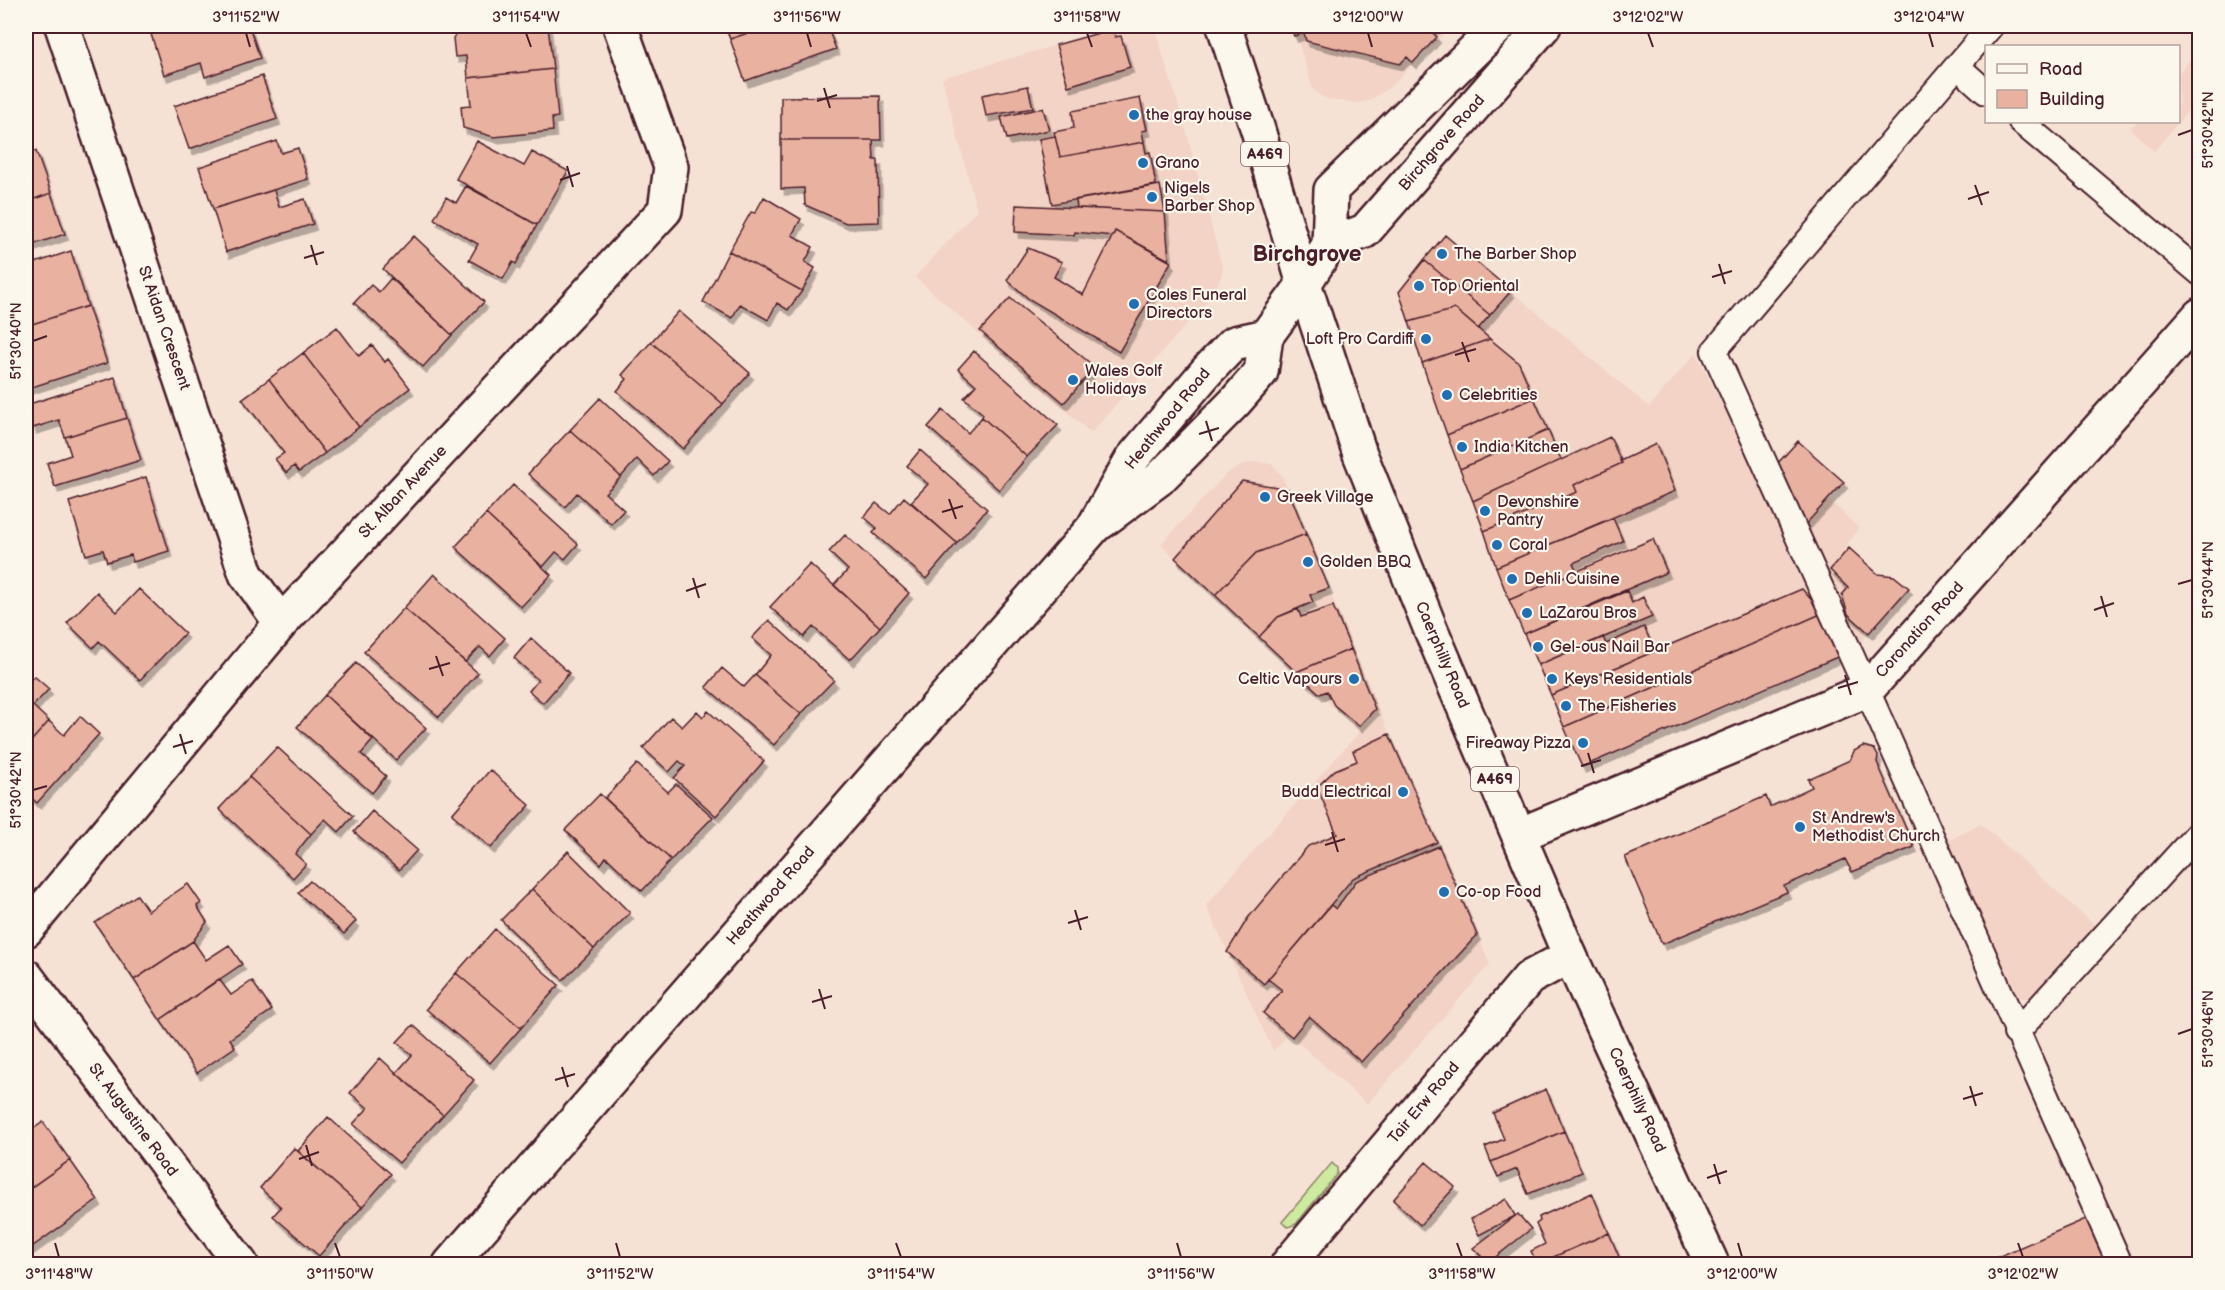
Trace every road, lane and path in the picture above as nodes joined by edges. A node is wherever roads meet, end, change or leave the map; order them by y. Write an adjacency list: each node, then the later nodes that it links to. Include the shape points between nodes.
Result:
1 (62, 26): 14 (street, St Aidan Crescent, via 246,574)
2 (620, 26): 14 (street, St. Alban Avenue, via 671,168 665,210)
3 (1224, 26): 12 (street, Caerphilly Road / A469)
4 (1500, 26): 10 (street, via 1330,190)
5 (1544, 26): 10 (street, Birchgrove Road, via 1365,231)
6 (1991, 26): 7 (lane)
7 (1957, 66): 8 (lane); 15 (lane, via 1714,351)
8 (1985, 91)
9 (2022, 123): 11 (lane)
10 (1329, 245): 12 (street)
11 (2199, 273)
12 (1304, 284): 17 (street, Caerphilly Road / A469, via 1360,454); 23 (street, Heathwood Road, via 1266,336 1261,372 1235,402 1159,479 1093,528)
13 (2199, 315): 15 (street, Coronation Road)
14 (281, 623): 18 (street, St. Alban Avenue)
15 (1867, 690): 17 (street, Coronation Road); 21 (lane)
16 (2199, 831): 21 (lane)
17 (1519, 836): 19 (street, Caerphilly Road / A469)
18 (26, 930)
19 (1570, 956): 24 (street, Tair Erw Road, via 1529,978); 25 (street, Caerphilly Road / A469)
20 (26, 976): 22 (street, St. Augustine Road)
21 (2016, 1033): 26 (lane)
22 (241, 1264)
23 (450, 1264)
24 (1288, 1264)
25 (1712, 1264)
26 (2120, 1264)

